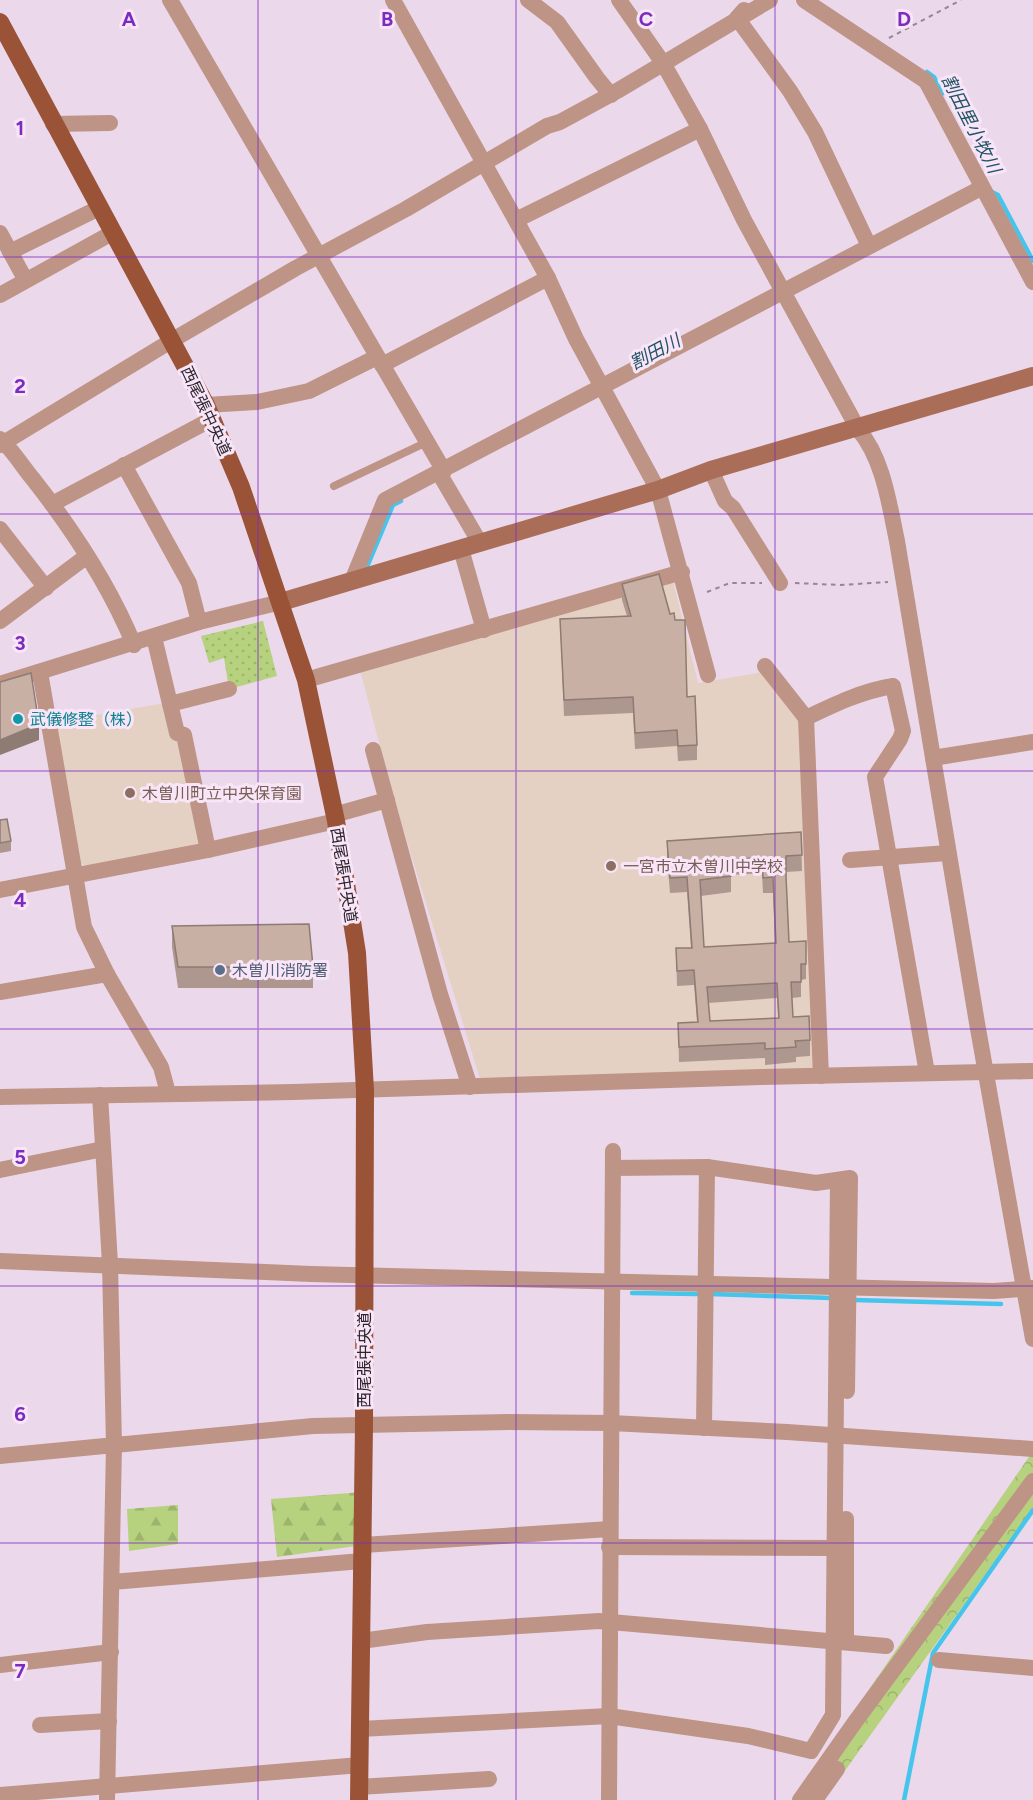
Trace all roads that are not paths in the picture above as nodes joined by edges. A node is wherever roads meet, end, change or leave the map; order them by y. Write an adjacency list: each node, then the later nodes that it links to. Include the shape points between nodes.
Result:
1 (170, 0): 23 (street)
2 (393, 0): 15 (street)
3 (528, 0): 11 (street, via 557,22)
4 (619, 0): 10 (street)
5 (753, 0): 8 (street)
6 (770, 0): 8 (street)
7 (804, 0): 16 (street, via 926,81)
8 (737, 18): 10 (street); 21 (street, via 815,132)
9 (0, 22): 13 (main road, 西尾張中央道)
10 (663, 63): 11 (street); 14 (street)
11 (611, 94): 15 (street)
12 (110, 123): 13 (street)
13 (53, 124): 17 (main road, 西尾張中央道)
14 (700, 129): 18 (street); 27 (street, via 744,220)
15 (483, 162): 18 (street); 23 (street)
16 (983, 192): 21 (street); 26 (street)
17 (99, 208): 20 (main road, 西尾張中央道); 22 (street)
18 (516, 220): 24 (street)
19 (0, 233): 22 (street)
20 (112, 233): 25 (street); 29 (main road, 西尾張中央道)
21 (868, 246): 27 (street)
22 (10, 252): 25 (street)
23 (318, 257): 29 (street); 30 (street)
24 (548, 278): 30 (street); 32 (street)
25 (25, 279): 28 (street)
26 (1033, 282)
27 (786, 294): 32 (street); 34 (street)
28 (0, 295)
29 (171, 341): 33 (main road, 西尾張中央道); 36 (street)
30 (380, 361): 33 (street, via 309,391); 35 (street)
31 (1033, 376): 34 (street)
32 (604, 391): 39 (street); 41 (street)
33 (209, 412): 37 (street); 51 (main road, 西尾張中央道, via 241,487)
34 (858, 429): 38 (street); 67 (street, via 869,442 897,541)
35 (428, 442): 39 (street); 40 (lane)
36 (2, 443): 42 (street)
37 (123, 465): 42 (street); 53 (street, via 189,583)
38 (711, 470): 41 (street); 49 (street, via 725,501)
39 (442, 476): 44 (street); 48 (street, via 386,500)
40 (334, 486)
41 (658, 490): 44 (street); 47 (street)
42 (52, 504): 46 (street)
43 (0, 529): 50 (street)
44 (480, 543): 45 (street)
45 (461, 549): 48 (street); 54 (street)
46 (87, 556): 50 (street); 56 (street, via 118,607)
47 (682, 572): 54 (street); 59 (street)
48 (352, 581): 51 (street)
49 (780, 583)
50 (46, 588): 52 (street)
51 (281, 602): 53 (street); 60 (main road, 西尾張中央道)
52 (0, 621)
53 (199, 622): 55 (street)
54 (484, 630): 60 (street)
55 (154, 637): 56 (street); 63 (street)
56 (134, 645): 58 (street)
57 (765, 666): 64 (street)
58 (40, 672): 61 (street); 74 (street)
59 (708, 675)
60 (306, 680): 69 (main road, 西尾張中央道)
61 (1, 681)
62 (229, 689): 63 (street)
63 (170, 704): 70 (street, via 177,733 184,735)
64 (806, 718): 72 (street, via 855,696 893,686 903,731 875,777); 81 (street)
65 (1033, 742): 67 (street)
66 (373, 750): 68 (street)
67 (933, 758): 71 (street)
68 (387, 800): 69 (street); 82 (street)
69 (335, 818): 70 (street); 83 (main road, 西尾張中央道, via 357,953)
70 (208, 850): 74 (street)
71 (948, 853): 72 (street); 79 (street)
72 (890, 856): 73 (street); 80 (street)
73 (850, 860)
74 (74, 876): 75 (street); 76 (street, via 84,927)
75 (0, 890)
76 (107, 974): 77 (street); 84 (street, via 161,1066)
77 (0, 992)
78 (1033, 1071): 79 (street)
79 (986, 1072): 80 (street); 96 (street)
80 (927, 1073): 81 (street)
81 (821, 1076): 82 (street)
82 (470, 1087): 83 (street)
83 (364, 1090): 84 (street); 92 (main road, 西尾張中央道)
84 (168, 1093): 85 (street)
85 (100, 1095): 86 (street); 87 (street)
86 (0, 1097)
87 (103, 1149): 89 (street); 91 (street)
88 (707, 1167): 93 (street, via 613,1159); 94 (street); 95 (street, via 816,1183 850,1178)
89 (0, 1170)
90 (0, 1261): 91 (street)
91 (110, 1264): 92 (street); 102 (street)
92 (363, 1275): 93 (street); 99 (main road, 西尾張中央道)
93 (614, 1281): 94 (street); 98 (street)
94 (706, 1283): 95 (street); 100 (street)
95 (843, 1286): 96 (street); 101 (street)
96 (1029, 1289): 97 (street)
97 (1033, 1339)
98 (611, 1423): 99 (street); 100 (street); 106 (street)
99 (364, 1425): 102 (street, via 313,1426); 109 (main road, 西尾張中央道)
100 (704, 1428): 101 (street)
101 (841, 1435): 103 (street); 108 (street); 113 (street)
102 (114, 1446): 104 (street); 110 (street)
103 (1033, 1449)
104 (0, 1456)
105 (1033, 1481): 130 (street)
106 (610, 1529): 107 (street); 109 (street)
107 (609, 1547): 108 (street); 111 (street)
108 (835, 1548): 113 (street)
109 (363, 1553): 110 (street); 112 (main road, 西尾張中央道)
110 (112, 1582): 115 (street)
111 (609, 1621): 112 (street, via 427,1632); 113 (street); 119 (street)
112 (362, 1641): 122 (main road, 西尾張中央道)
113 (840, 1642): 114 (street); 119 (street, via 833,1715 812,1751 748,1736)
114 (886, 1646)
115 (111, 1652): 117 (street); 120 (street)
116 (939, 1660): 118 (street)
117 (0, 1665)
118 (1033, 1668)
119 (609, 1716): 122 (street); 129 (street)
120 (109, 1720): 121 (street); 126 (street)
121 (40, 1725)
122 (360, 1729): 123 (main road, 西尾張中央道)
123 (360, 1765): 126 (street); 127 (main road, 西尾張中央道)
124 (837, 1770): 131 (street)
125 (489, 1779): 127 (street)
126 (107, 1793): 128 (street)
127 (359, 1794)
128 (0, 1795)
129 (609, 1800)
130 (801, 1800)
131 (815, 1800)

